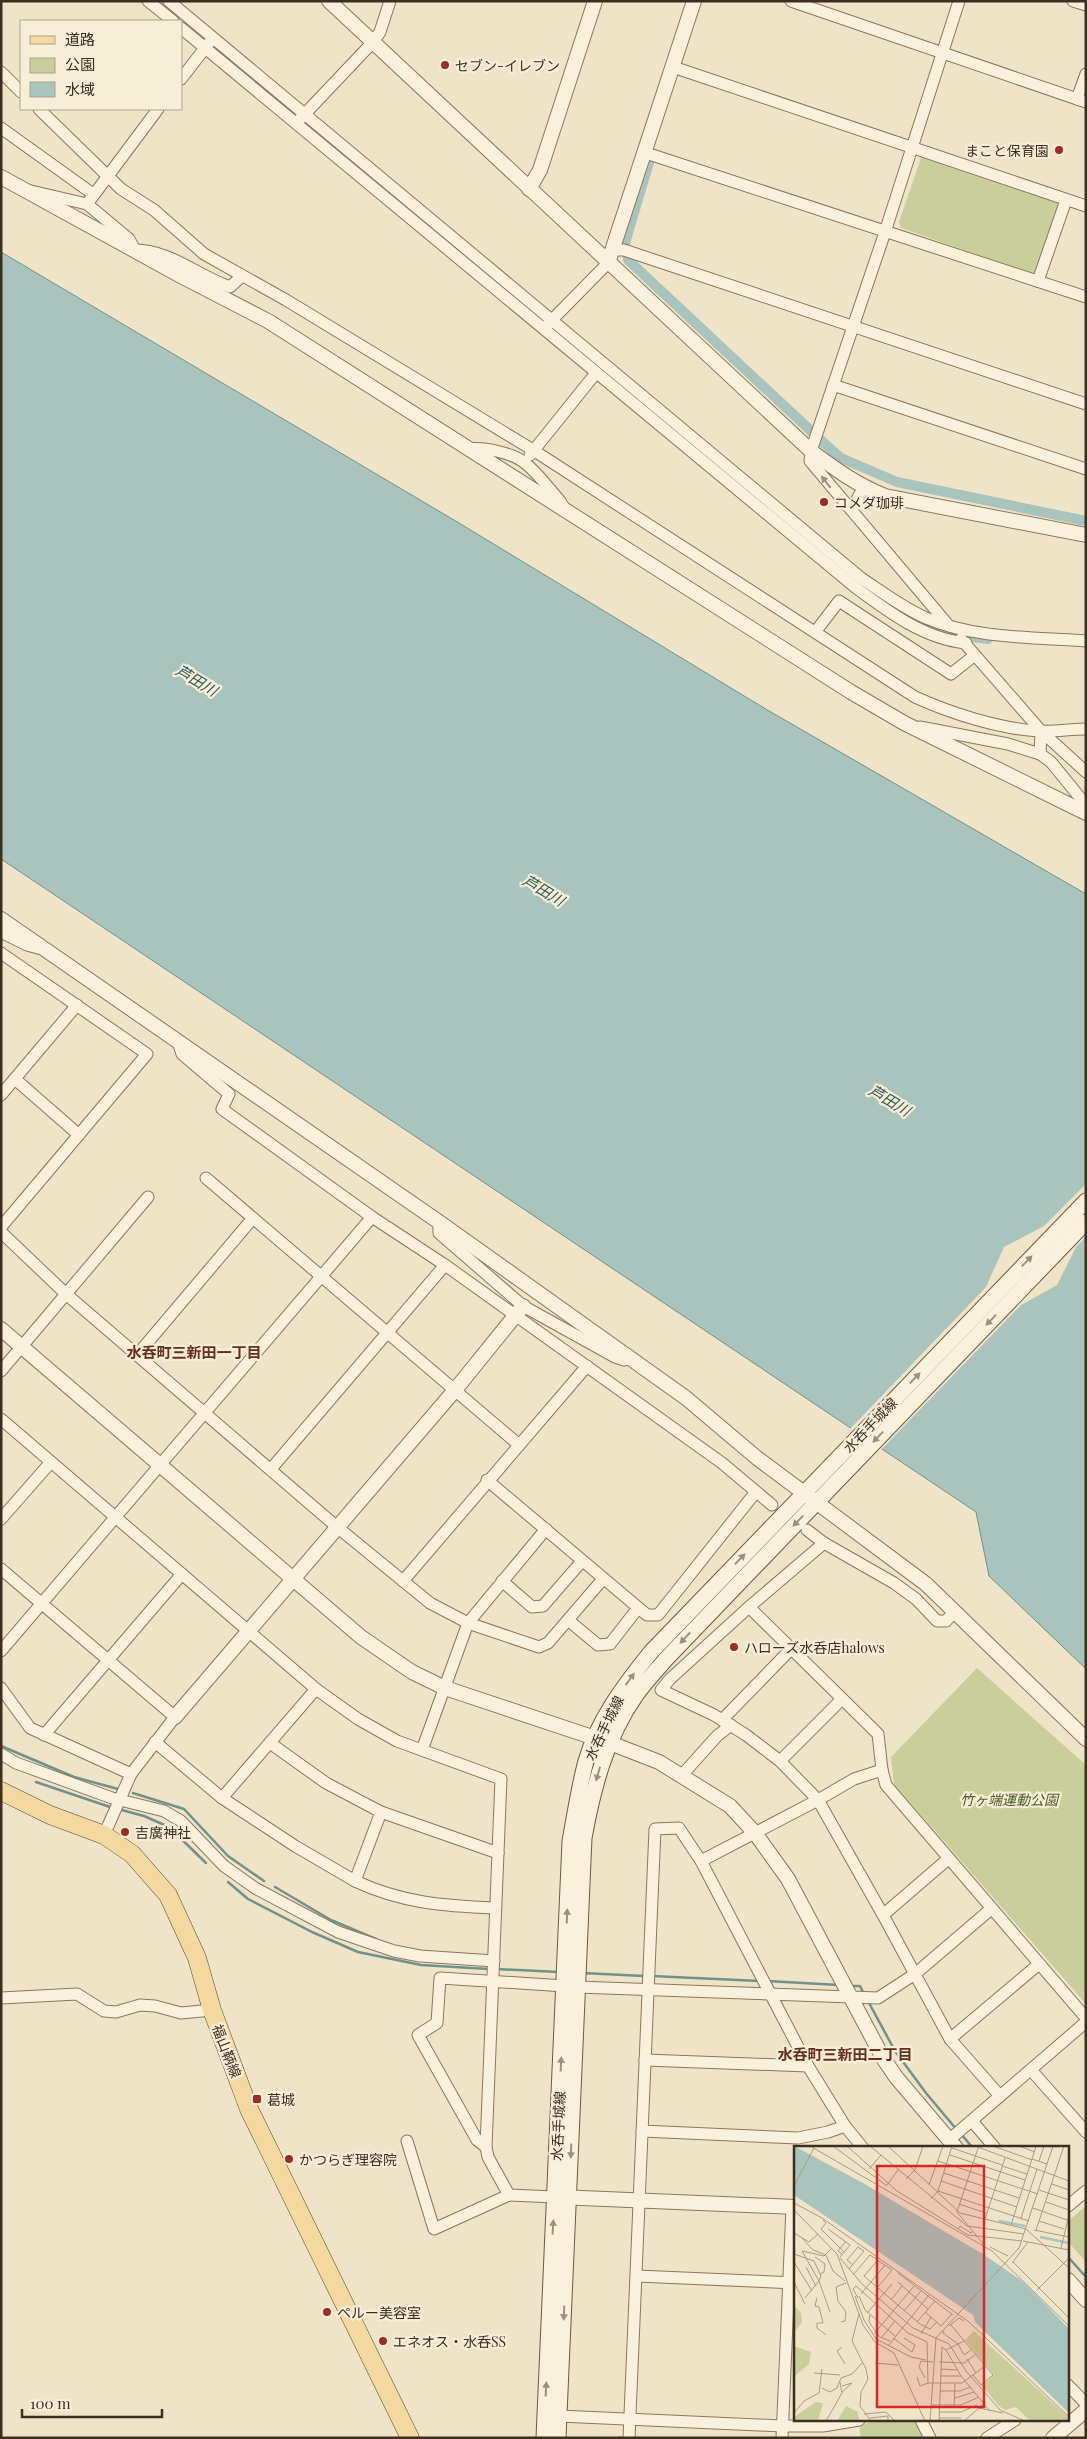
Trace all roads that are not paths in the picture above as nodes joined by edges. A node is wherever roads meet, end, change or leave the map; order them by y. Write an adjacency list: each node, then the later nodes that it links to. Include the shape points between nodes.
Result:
1 (148, 1): 11 (street)
2 (169, 1): 14 (street)
3 (329, 1): 13 (street)
4 (390, 1): 13 (street, via 380,32)
5 (595, 1): 30 (street, via 540,170)
6 (694, 1): 16 (street)
7 (791, 1): 15 (street)
8 (959, 1): 15 (street)
9 (1073, 1): 10 (street)
10 (1086, 6)
11 (171, 20)
12 (182, 29): 14 (street)
13 (373, 42): 24 (street); 30 (street)
14 (209, 44): 19 (street); 24 (street)
15 (942, 53): 21 (street); 26 (street)
16 (673, 67): 26 (street); 27 (street)
17 (1, 72): 20 (street)
18 (1086, 74): 21 (street)
19 (182, 78)
20 (20, 91)
21 (1081, 100)
22 (40, 110): 28 (street)
23 (157, 110): 28 (street)
24 (299, 119): 41 (street)
25 (1, 128): 32 (street)
26 (912, 148): 33 (street); 35 (street)
27 (646, 153): 35 (street); 37 (street)
28 (107, 174): 32 (street); 38 (street, via 121,189 154,210 204,254)
29 (1, 177): 31 (street)
30 (529, 188): 37 (street)
31 (26, 191): 32 (street, via 77,203); 36 (street)
32 (90, 199): 36 (street, via 129,239)
33 (1066, 200): 34 (street); 39 (street)
34 (1086, 206)
35 (885, 232): 39 (street); 42 (street)
36 (135, 250): 38 (street, via 148,250 179,261 230,287); 46 (street, via 268,321)
37 (611, 256): 41 (street); 42 (street, via 624,250); 48 (street)
38 (242, 276): 47 (street)
39 (1038, 281): 40 (street)
40 (1086, 297)
41 (547, 325): 43 (street); 55 (street, via 861,578 909,610)
42 (852, 326): 44 (street); 45 (street)
43 (596, 373): 47 (street); 57 (street, via 891,614 931,634 953,642)
44 (833, 385): 48 (street); 50 (street)
45 (1086, 404)
46 (467, 450): 49 (street, via 478,448); 53 (street)
47 (533, 450): 49 (street); 56 (street)
48 (811, 451): 51 (street); 52 (street, one-way to 48, via 810,461)
49 (525, 463): 53 (street, via 560,500)
50 (1086, 469)
51 (864, 487): 52 (street); 54 (street, via 885,496)
52 (850, 510): 55 (street)
53 (565, 511): 60 (street)
54 (1086, 535)
55 (950, 628): 57 (street); 58 (street)
56 (816, 632): 59 (street, via 839,601 951,674); 62 (street, via 915,697 935,706 986,721)
57 (964, 641): 59 (street)
58 (1086, 641)
59 (975, 655): 62 (street)
60 (904, 723): 63 (street, via 1008,744); 66 (street)
61 (1086, 730): 62 (street)
62 (1040, 731): 63 (street); 64 (street)
63 (1040, 754): 65 (street, via 1051,762)
64 (1086, 772)
65 (1086, 805)
66 (1086, 813)
67 (1, 919): 69 (street)
68 (1, 932): 69 (street, via 27,945)
69 (42, 947): 72 (street)
70 (2, 954): 71 (street)
71 (77, 1005): 73 (street); 75 (street, via 147,1054)
72 (178, 1042): 79 (street, via 182,1054 229,1094 222,1109); 81 (street)
73 (15, 1079): 74 (street); 75 (street)
74 (1, 1095)
75 (79, 1135): 83 (street)
76 (206, 1178): 80 (street)
77 (148, 1197): 87 (street)
78 (1086, 1201): 104 (main road, 水呑手城線, one-way to 78)
79 (372, 1217): 85 (street); 86 (street)
80 (253, 1218): 86 (street); 92 (street)
81 (439, 1222): 88 (street, via 439,1232); 93 (street)
82 (1086, 1222): 104 (main road, 水呑手城線, one-way to 104)
83 (1, 1227)
84 (1, 1232): 87 (street)
85 (445, 1265): 88 (street); 90 (street)
86 (322, 1276): 90 (street); 97 (street)
87 (66, 1294): 91 (street); 92 (street)
88 (520, 1311): 93 (street, via 615,1357); 94 (street); 96 (street)
89 (1, 1329): 91 (street)
90 (387, 1332): 96 (street); 102 (street)
91 (22, 1347): 95 (street); 101 (street)
92 (137, 1355): 97 (street)
93 (632, 1358): 106 (street)
94 (587, 1366): 99 (street); 105 (street, via 722,1463)
95 (1, 1371)
96 (455, 1390): 99 (street); 110 (street)
97 (205, 1413): 101 (street); 102 (street)
98 (1, 1419): 100 (street)
99 (518, 1444): 103 (street)
100 (51, 1462): 108 (street); 109 (street)
101 (161, 1465): 108 (street); 117 (street)
102 (271, 1469): 110 (street)
103 (488, 1480): 111 (street); 119 (street)
104 (826, 1481): 106 (main road, 水呑手城線)
105 (755, 1493): 107 (street); 123 (street, via 658,1615 647,1615)
106 (810, 1498): 124 (street, via 926,1584); 139 (main road, 水呑手城線, via 666,1659)
107 (772, 1505)
108 (116, 1518): 116 (street); 121 (street)
109 (1, 1519)
110 (337, 1528): 117 (street); 119 (street)
111 (546, 1530): 114 (street); 120 (street)
112 (807, 1530): 113 (street)
113 (824, 1543): 122 (street); 124 (street, via 916,1598 937,1621 946,1621)
114 (582, 1561): 118 (street); 120 (street, via 544,1606 532,1608)
115 (1, 1569): 121 (street)
116 (182, 1574): 127 (street); 130 (street)
117 (292, 1578): 127 (street); 132 (street, via 361,1637 412,1672)
118 (603, 1578): 123 (street); 125 (street)
119 (403, 1581): 126 (street, via 430,1603)
120 (502, 1582): 126 (street)
121 (42, 1604): 129 (street); 130 (street)
122 (749, 1607): 128 (street); 136 (street, via 661,1690)
123 (638, 1608): 125 (street, via 610,1644 598,1645)
124 (954, 1612): 138 (street)
125 (568, 1620): 126 (street, via 548,1643 539,1647)
126 (468, 1622): 132 (street)
127 (249, 1630): 133 (street); 135 (street)
128 (790, 1649): 134 (street); 136 (street)
129 (1, 1651)
130 (108, 1660): 135 (street); 137 (street)
131 (1, 1688): 137 (street, via 30,1728)
132 (445, 1688): 139 (street); 142 (street)
133 (316, 1689): 141 (street); 142 (street, via 358,1719 397,1741)
134 (842, 1699): 144 (street); 145 (street, via 878,1734)
135 (175, 1717): 140 (street)
136 (727, 1722): 144 (street); 147 (street)
137 (44, 1735): 146 (street)
138 (1086, 1739)
139 (603, 1741): 147 (street, via 659,1762); 165 (main road, 水呑手城線, via 584,1838)
140 (155, 1742): 146 (street); 149 (street)
141 (270, 1743): 149 (street); 152 (street, via 326,1783)
142 (422, 1750): 155 (street, via 501,1779)
143 (1, 1754): 151 (street)
144 (780, 1761): 150 (street)
145 (882, 1770): 150 (street, via 854,1779); 156 (street, via 886,1785)
146 (130, 1774): 151 (street)
147 (682, 1775): 153 (street, via 730,1806)
148 (1, 1791): 154 (main road, 福山鞆線)
149 (222, 1798): 158 (street)
150 (818, 1800): 153 (street); 161 (street)
151 (116, 1806): 154 (street); 162 (street, via 164,1811 181,1821 224,1866 255,1888 338,1932 420,1956)
152 (381, 1812): 155 (street); 158 (street)
153 (755, 1832): 157 (street); 169 (street, via 788,1879)
154 (104, 1835): 171 (main road, 福山鞆線, via 132,1854 168,1895 197,1958)
155 (498, 1853): 159 (street)
156 (948, 1859): 160 (street); 161 (street)
157 (700, 1861): 167 (street, via 679,1828 655,1829); 168 (street)
158 (355, 1881): 159 (street, via 376,1891 435,1906)
159 (495, 1908): 162 (street)
160 (991, 1909): 163 (street); 164 (street)
161 (883, 1915): 164 (street)
162 (494, 1962): 166 (street)
163 (1039, 1964): 172 (street); 174 (street)
164 (915, 1974): 169 (street, via 878,1998); 174 (street)
165 (571, 1977): 166 (street); 167 (street); 190 (main road, 水呑手城線)
166 (494, 1978): 187 (street); 187 (street, via 440,1978 437,2023 418,2035 477,2140)
167 (648, 1981): 168 (street); 175 (street)
168 (766, 1985): 169 (street); 176 (street)
169 (852, 1996): 184 (street, via 896,2078)
170 (1, 1998): 171 (street, via 77,1994 104,2011 116,2012 140,2005 181,2013)
171 (212, 2010): 208 (main road, 福山鞆線, via 249,2109)
172 (1086, 2018)
173 (1086, 2022): 177 (street)
174 (950, 2039): 178 (street)
175 (645, 2060): 176 (street); 181 (street)
176 (808, 2066): 180 (street)
177 (1031, 2070): 178 (street); 182 (street)
178 (1000, 2096): 179 (street)
179 (968, 2124): 184 (street); 186 (street)
180 (845, 2126): 181 (street, via 798,2138); 185 (street)
181 (642, 2131): 191 (street)
182 (1086, 2132)
183 (407, 2141): 189 (street, via 434,2229)
184 (950, 2143)
185 (861, 2146)
186 (993, 2146)
187 (486, 2147): 189 (street)
188 (1086, 2191): 192 (street)
189 (509, 2195): 190 (street)
190 (562, 2198): 191 (street); 202 (main road, 水呑手城線, one-way to 202); 209 (main road, 水呑手城線, one-way to 190)
191 (640, 2202): 193 (street); 194 (street)
192 (1070, 2204)
193 (794, 2207): 196 (street)
194 (638, 2276): 196 (street); 203 (street)
195 (1070, 2282): 197 (street)
196 (793, 2283): 198 (street)
197 (1086, 2300)
198 (791, 2355): 207 (street)
199 (1070, 2387): 200 (street)
200 (1086, 2404)
201 (1086, 2410): 215 (street)
202 (559, 2416): 203 (street); 210 (main road, 水呑手城線)
203 (630, 2419): 207 (street); 211 (street)
204 (847, 2422): 207 (street, via 823,2426)
205 (922, 2422): 213 (street)
206 (1012, 2422): 214 (street)
207 (782, 2426): 212 (street)
208 (410, 2438)
209 (544, 2438)
210 (558, 2438)
211 (629, 2438)
212 (782, 2438)
213 (930, 2438)
214 (986, 2438)
215 (1053, 2438)

